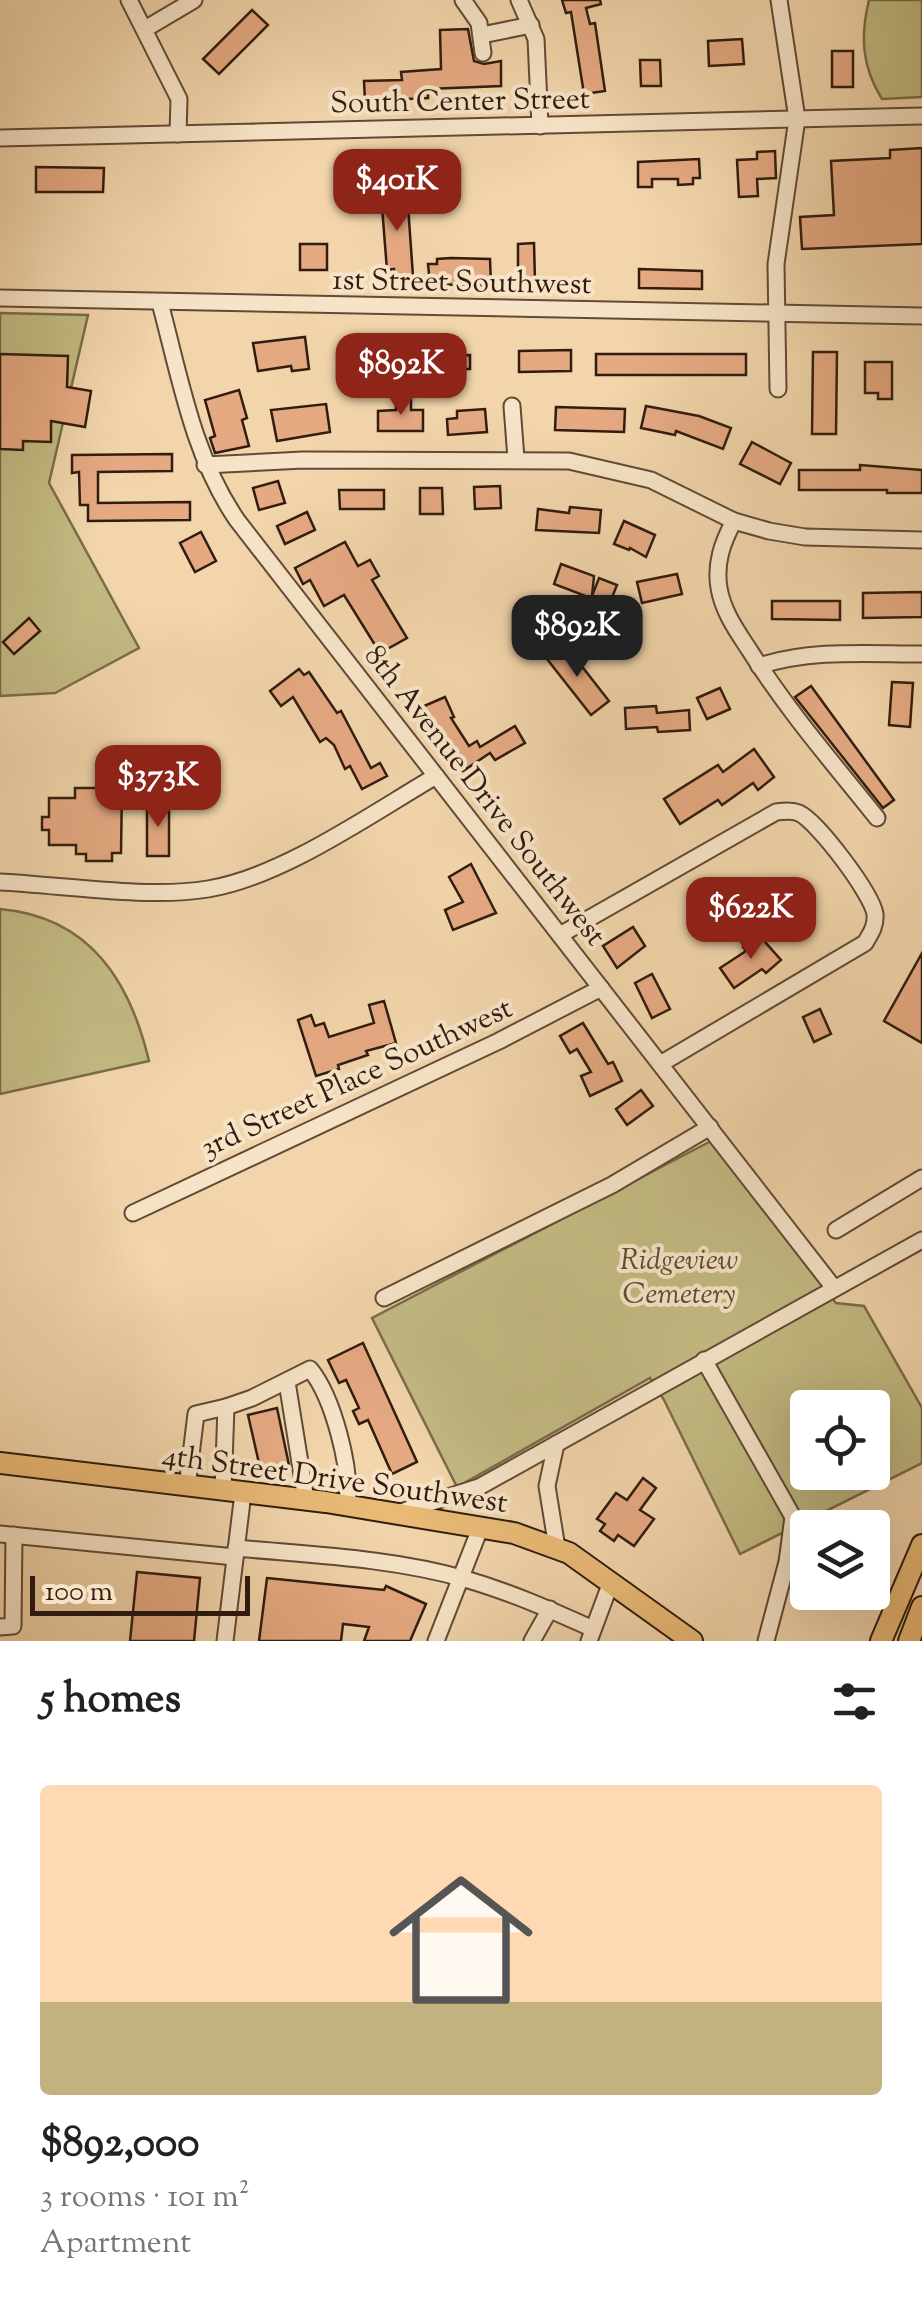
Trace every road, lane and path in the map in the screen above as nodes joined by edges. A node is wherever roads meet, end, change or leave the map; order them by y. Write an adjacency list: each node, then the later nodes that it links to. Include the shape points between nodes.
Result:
1 (129, 0): 7 (street)
2 (194, 0): 7 (street)
3 (462, 0): 8 (street)
4 (519, 0): 6 (street)
5 (779, 0): 11 (street)
6 (531, 25): 8 (street); 12 (street)
7 (145, 29): 13 (street, via 179,99)
8 (482, 35): 9 (street)
9 (482, 53)
10 (922, 116): 11 (street, South Center Street)
11 (797, 120): 12 (street, South Center Street); 17 (street, via 776,264)
12 (540, 126): 13 (street, South Center Street)
13 (178, 134): 14 (street, South Center Street)
14 (0, 138)
15 (0, 298): 16 (street, 1st Street Southwest)
16 (160, 303): 17 (street, 1st Street Southwest); 22 (street, 8th Avenue Drive Southwest)
17 (778, 314): 18 (street, 1st Street Southwest); 19 (street)
18 (922, 316)
19 (778, 390)
20 (512, 406): 21 (street)
21 (516, 460): 22 (street); 23 (street, via 613,468)
22 (206, 465): 27 (street, 8th Avenue Drive Southwest, via 237,520)
23 (734, 522): 24 (street, via 805,537); 26 (street, via 719,559 719,590)
24 (922, 540)
25 (922, 654): 26 (street, via 800,655)
26 (759, 666): 28 (street)
27 (436, 776): 29 (street, via 298,855 212,889); 30 (street, 8th Avenue Drive Southwest)
28 (877, 818)
29 (0, 882)
30 (560, 935): 31 (street, 8th Avenue Drive Southwest); 32 (street, via 776,812 801,814 836,852 872,901 874,926 865,943)
31 (601, 988): 32 (street, 8th Avenue Drive Southwest); 35 (street, 3rd Street Place Southwest)
32 (662, 1063): 33 (street, 8th Avenue Drive Southwest)
33 (710, 1127): 38 (street, 8th Avenue Drive Southwest); 39 (street, via 612,1185)
34 (922, 1178): 36 (street)
35 (134, 1213)
36 (836, 1230)
37 (922, 1240): 38 (street)
38 (834, 1288): 40 (street)
39 (384, 1298)
40 (704, 1360): 43 (street); 66 (street, via 793,1517)
41 (288, 1382): 42 (street); 47 (street); 48 (street, via 310,1369 326,1393 350,1484)
42 (226, 1407): 45 (street, via 194,1418); 46 (street)
43 (556, 1444): 49 (street, via 464,1494); 53 (street, via 547,1486)
44 (0, 1463): 45 (main road, 4th Street Drive Southwest)
45 (187, 1486): 46 (main road, 4th Street Drive Southwest)
46 (233, 1492): 47 (main road, 4th Street Drive Southwest); 54 (street)
47 (306, 1500): 48 (main road, 4th Street Drive Southwest)
48 (347, 1504): 49 (main road, 4th Street Drive Southwest)
49 (400, 1512): 50 (main road, 4th Street Drive Southwest)
50 (480, 1526): 53 (main road, 4th Street Drive Southwest); 55 (street)
51 (7, 1535): 54 (street); 59 (street)
52 (922, 1545): 67 (main road)
53 (557, 1548): 56 (main road, 4th Street Drive Southwest)
54 (236, 1552): 55 (street); 62 (street)
55 (461, 1578): 58 (street); 63 (street)
56 (610, 1582): 60 (street); 65 (main road, 4th Street Drive Southwest)
57 (922, 1607): 61 (main road)
58 (550, 1609): 60 (street); 64 (street)
59 (8, 1631)
60 (591, 1635)
61 (914, 1636)
62 (225, 1641)
63 (436, 1641)
64 (532, 1641)
65 (692, 1641)
66 (766, 1641)
67 (880, 1641)

